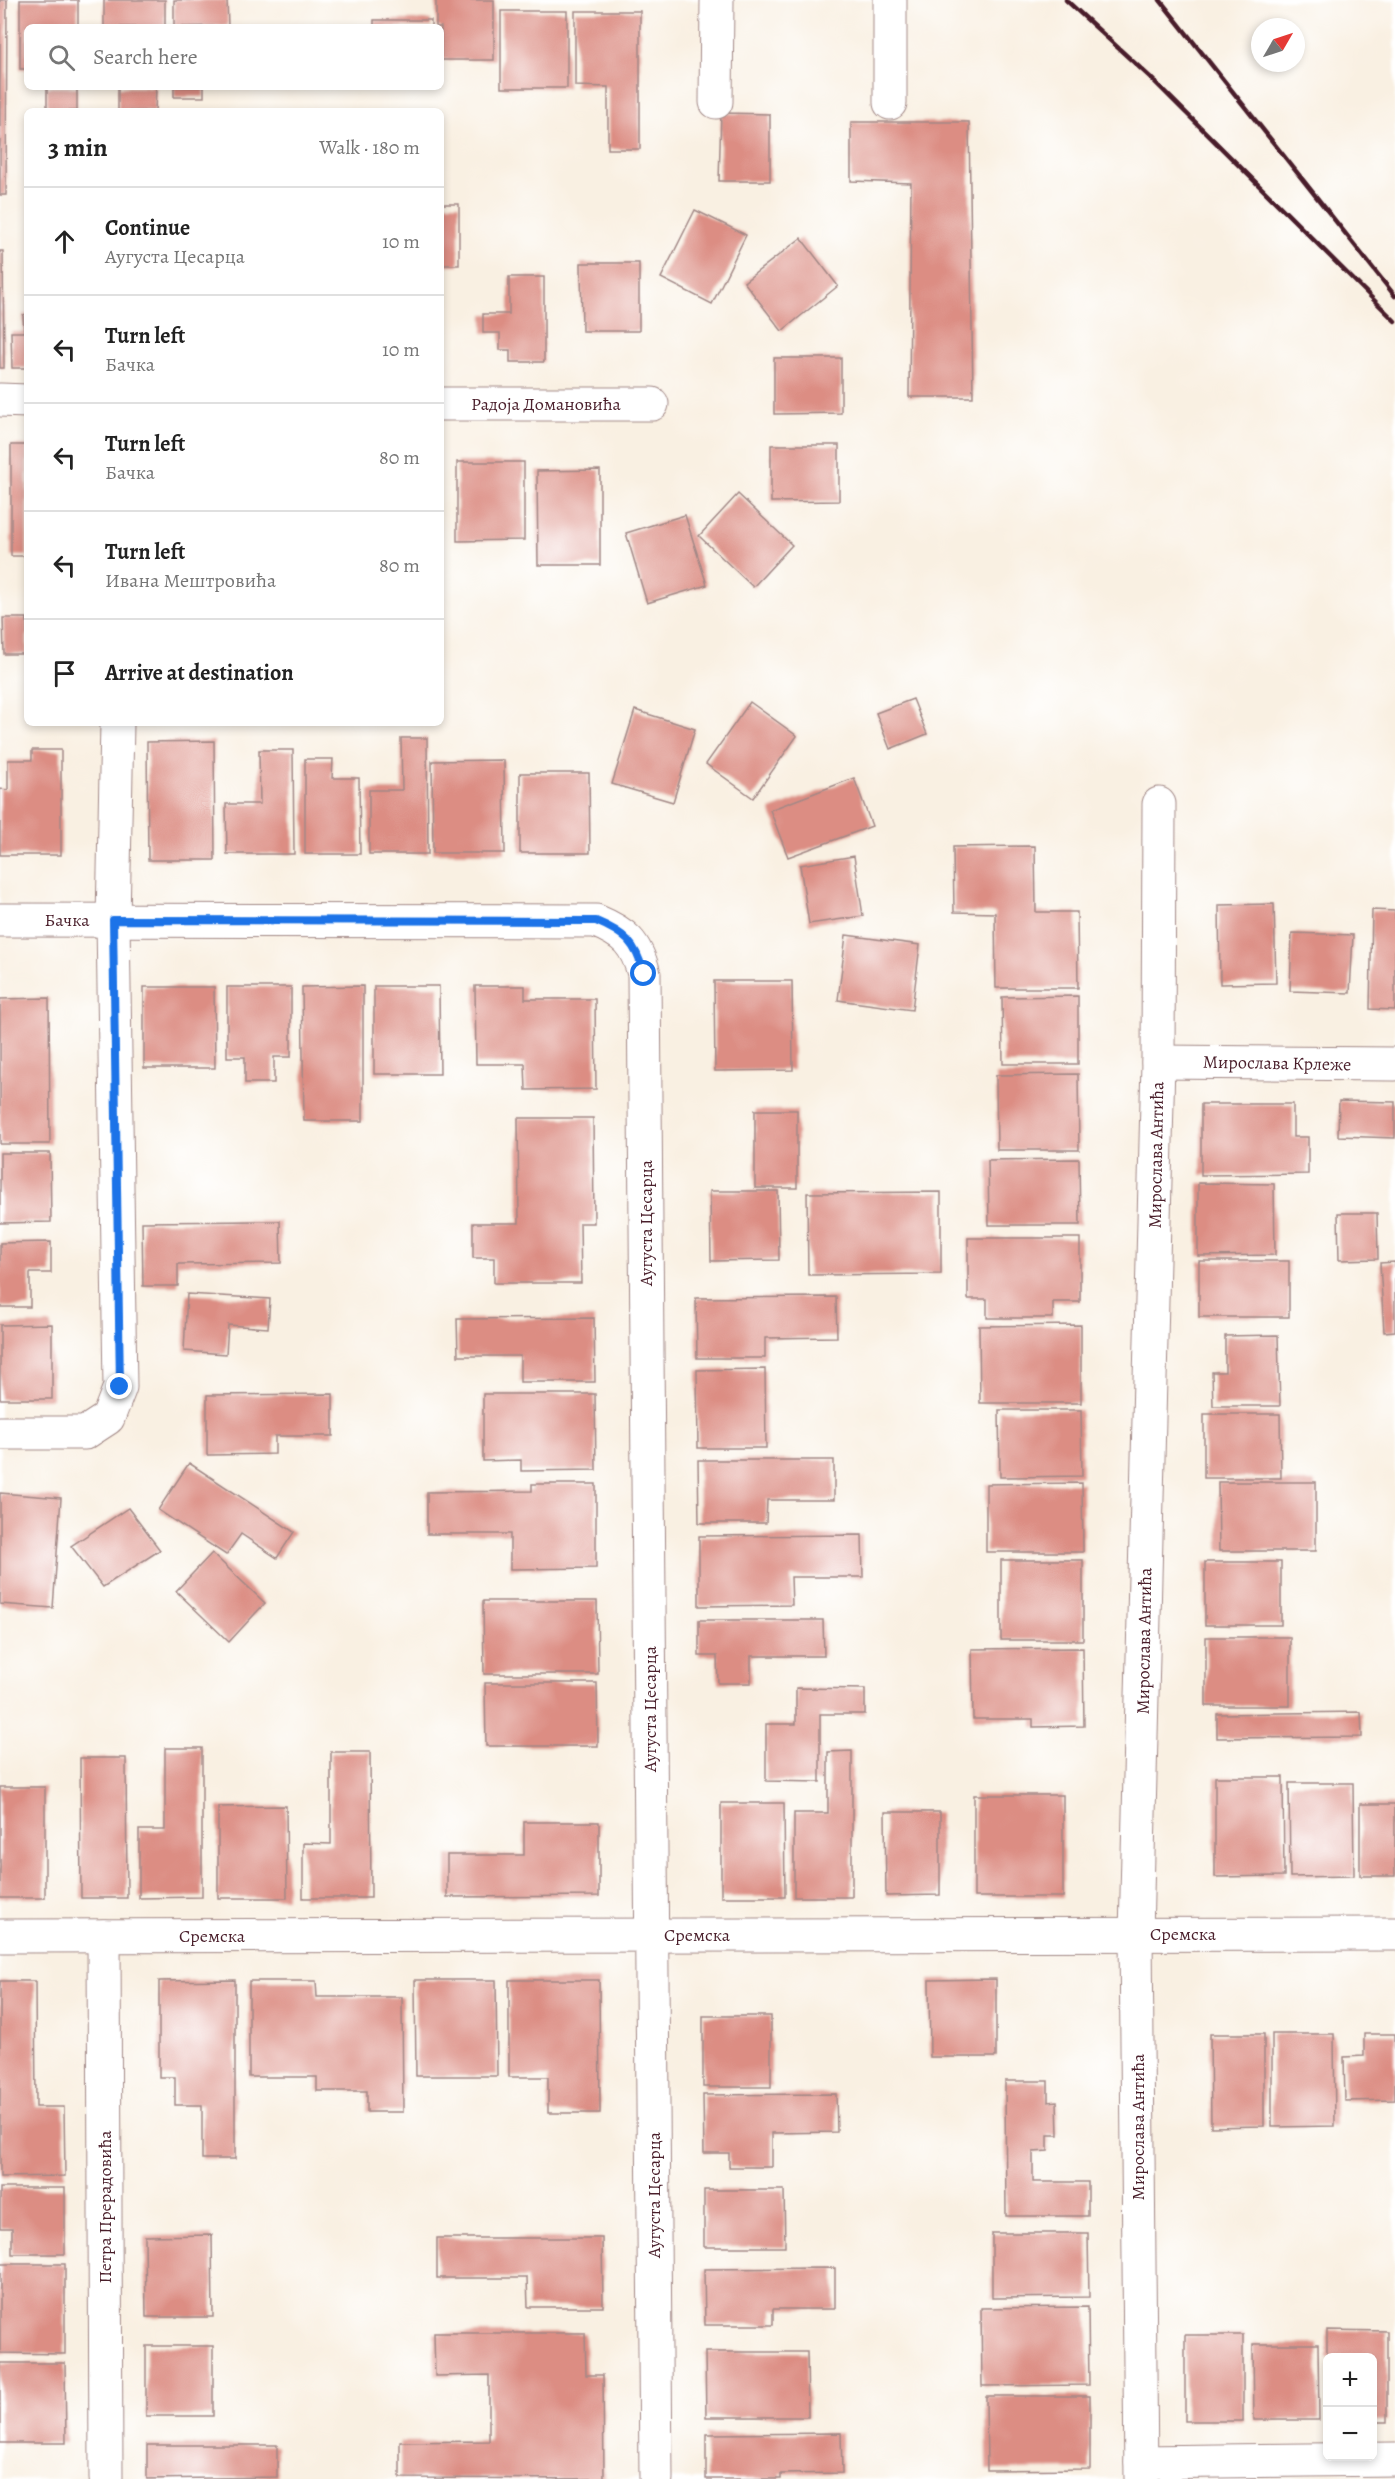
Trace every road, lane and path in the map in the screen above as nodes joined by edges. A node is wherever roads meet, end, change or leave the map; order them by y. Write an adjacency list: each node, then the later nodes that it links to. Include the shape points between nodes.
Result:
1 (717, 0): 3 (street)
2 (890, 0): 4 (street)
3 (716, 102)
4 (890, 103)
5 (0, 400): 6 (street)
6 (24, 401)
7 (444, 404): 8 (street, Радоја Домановића)
8 (652, 404)
9 (117, 726): 12 (street)
10 (1159, 804): 14 (street, Мирослава Антића)
11 (0, 920): 12 (street, Бачка)
12 (113, 920): 13 (street, Бачка, via 596,921); 16 (street, via 120,1387 108,1418 85,1432)
13 (631, 942): 19 (street, Аугуста Цесарца, via 644,974)
14 (1158, 1062): 15 (street, Мирослава Крлеже); 17 (street, Мирослава Антића)
15 (1395, 1064)
16 (0, 1433)
17 (1136, 1934): 18 (street, Сремска); 19 (street, Сремска); 23 (street, Мирослава Антића)
18 (1395, 1934)
19 (652, 1935): 21 (street, Сремска); 25 (street, Аугуста Цесарца)
20 (0, 1936): 21 (street, Сремска)
21 (104, 1936): 24 (street, Петра Прерадовића)
22 (1395, 2459): 23 (street)
23 (1141, 2471)
24 (106, 2479)
25 (656, 2479)

